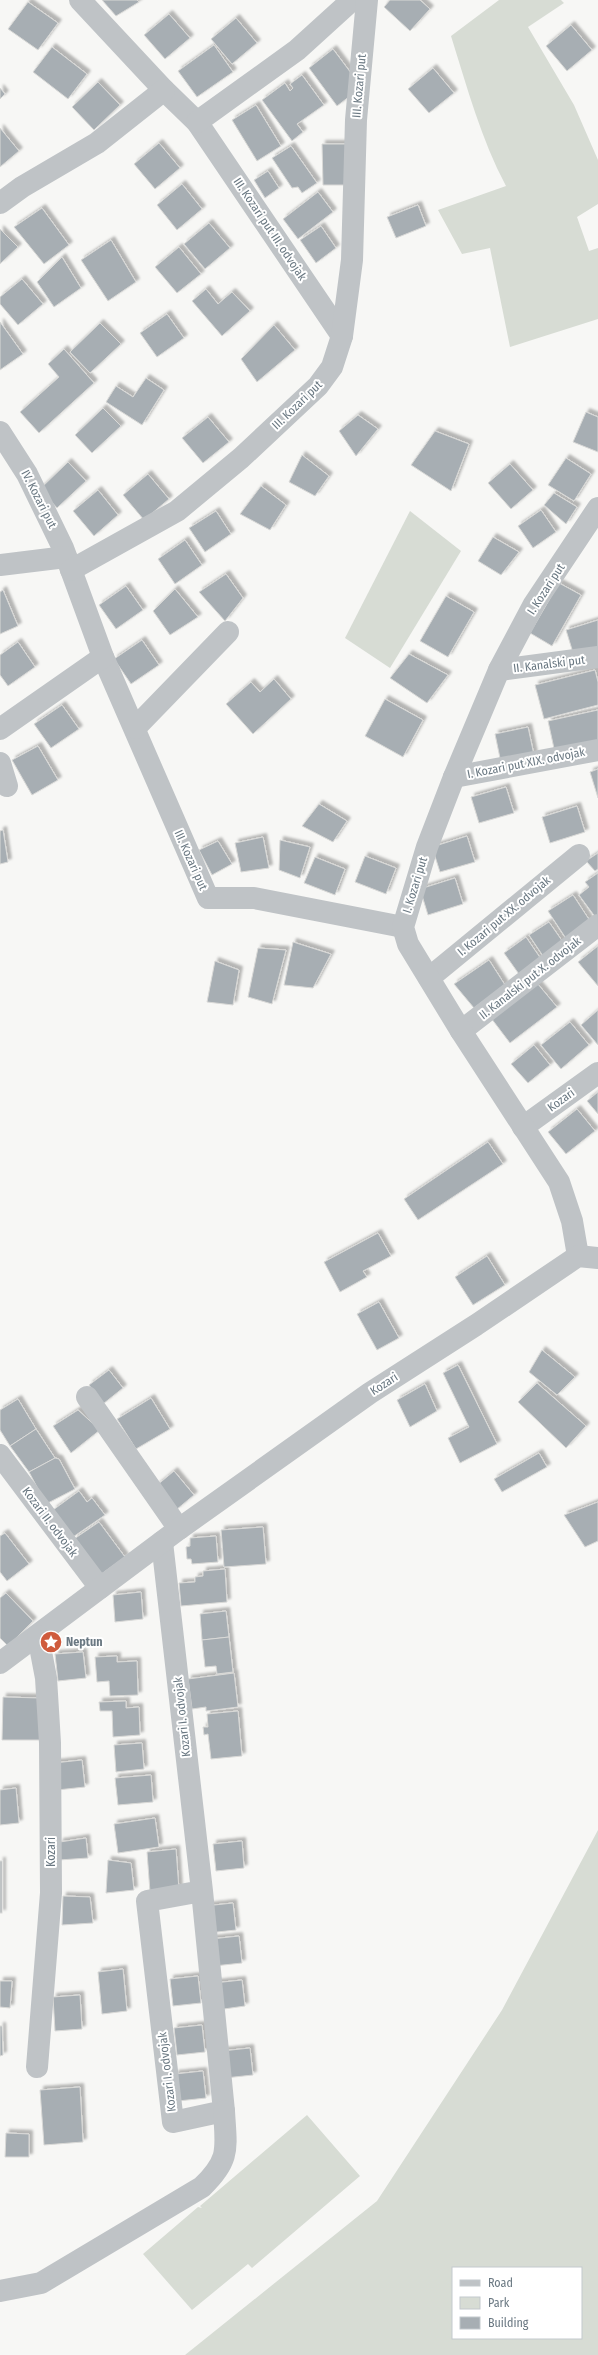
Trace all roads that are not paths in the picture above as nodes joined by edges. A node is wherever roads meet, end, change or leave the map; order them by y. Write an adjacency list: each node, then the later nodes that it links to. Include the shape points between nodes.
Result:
1 (80, 0): 4 (street, III. Kozari put III. odvojak)
2 (352, 0): 5 (street, via 297,50)
3 (366, 0): 7 (street, III. Kozari put, via 356,120 352,260)
4 (164, 90): 5 (street, III. Kozari put III. odvojak); 6 (street, via 97,143 22,187)
5 (197, 122): 7 (street, III. Kozari put III. odvojak)
6 (0, 203)
7 (342, 336): 10 (street, III. Kozari put, via 332,368 318,386 241,458 177,510)
8 (0, 432): 10 (street, IV. Kozari put, via 27,474)
9 (597, 513): 15 (street, I. Kozari put, via 534,604)
10 (69, 564): 11 (street); 13 (street, III. Kozari put)
11 (0, 566)
12 (228, 632): 16 (street)
13 (103, 657): 16 (street, III. Kozari put); 17 (street)
14 (598, 657): 15 (street, II. Kanalski put)
15 (499, 670): 20 (street, I. Kozari put)
16 (134, 728): 24 (street, III. Kozari put, via 208,898 254,898)
17 (0, 729)
18 (598, 750): 20 (street, I. Kozari put XIX. odvojak)
19 (0, 763): 21 (street)
20 (454, 777): 24 (street, I. Kozari put, via 426,847)
21 (7, 786)
22 (579, 854): 25 (street, I. Kozari put XX. odvojak)
23 (598, 925): 26 (street, II. Kanalski put X. odvojak)
24 (403, 927): 25 (street, I. Kozari put, via 408,944)
25 (430, 978): 26 (street, I. Kozari put)
26 (461, 1031): 28 (street, I. Kozari put)
27 (598, 1074): 28 (street, Kozari)
28 (523, 1127): 29 (street, I. Kozari put, via 559,1182)
29 (588, 1257): 32 (street, Kozari, via 370,1393)
30 (86, 1397): 32 (street)
31 (0, 1455): 34 (street, Kozari II. odvojak)
32 (179, 1529): 33 (street, Kozari)
33 (162, 1542): 34 (street, Kozari); 37 (street, Kozari I. odvojak)
34 (100, 1588): 35 (street, Kozari)
35 (38, 1636): 36 (street, Kozari); 38 (street, Kozari, via 46,1678 50,1743 51,1892)
36 (0, 1663)
37 (202, 1891): 39 (street, Kozari I. odvojak); 39 (street, Kozari I. odvojak, via 147,1901 173,2122)
38 (37, 2067)
39 (224, 2111): 40 (street, via 225,2159 202,2187 41,2283)
40 (0, 2291)

